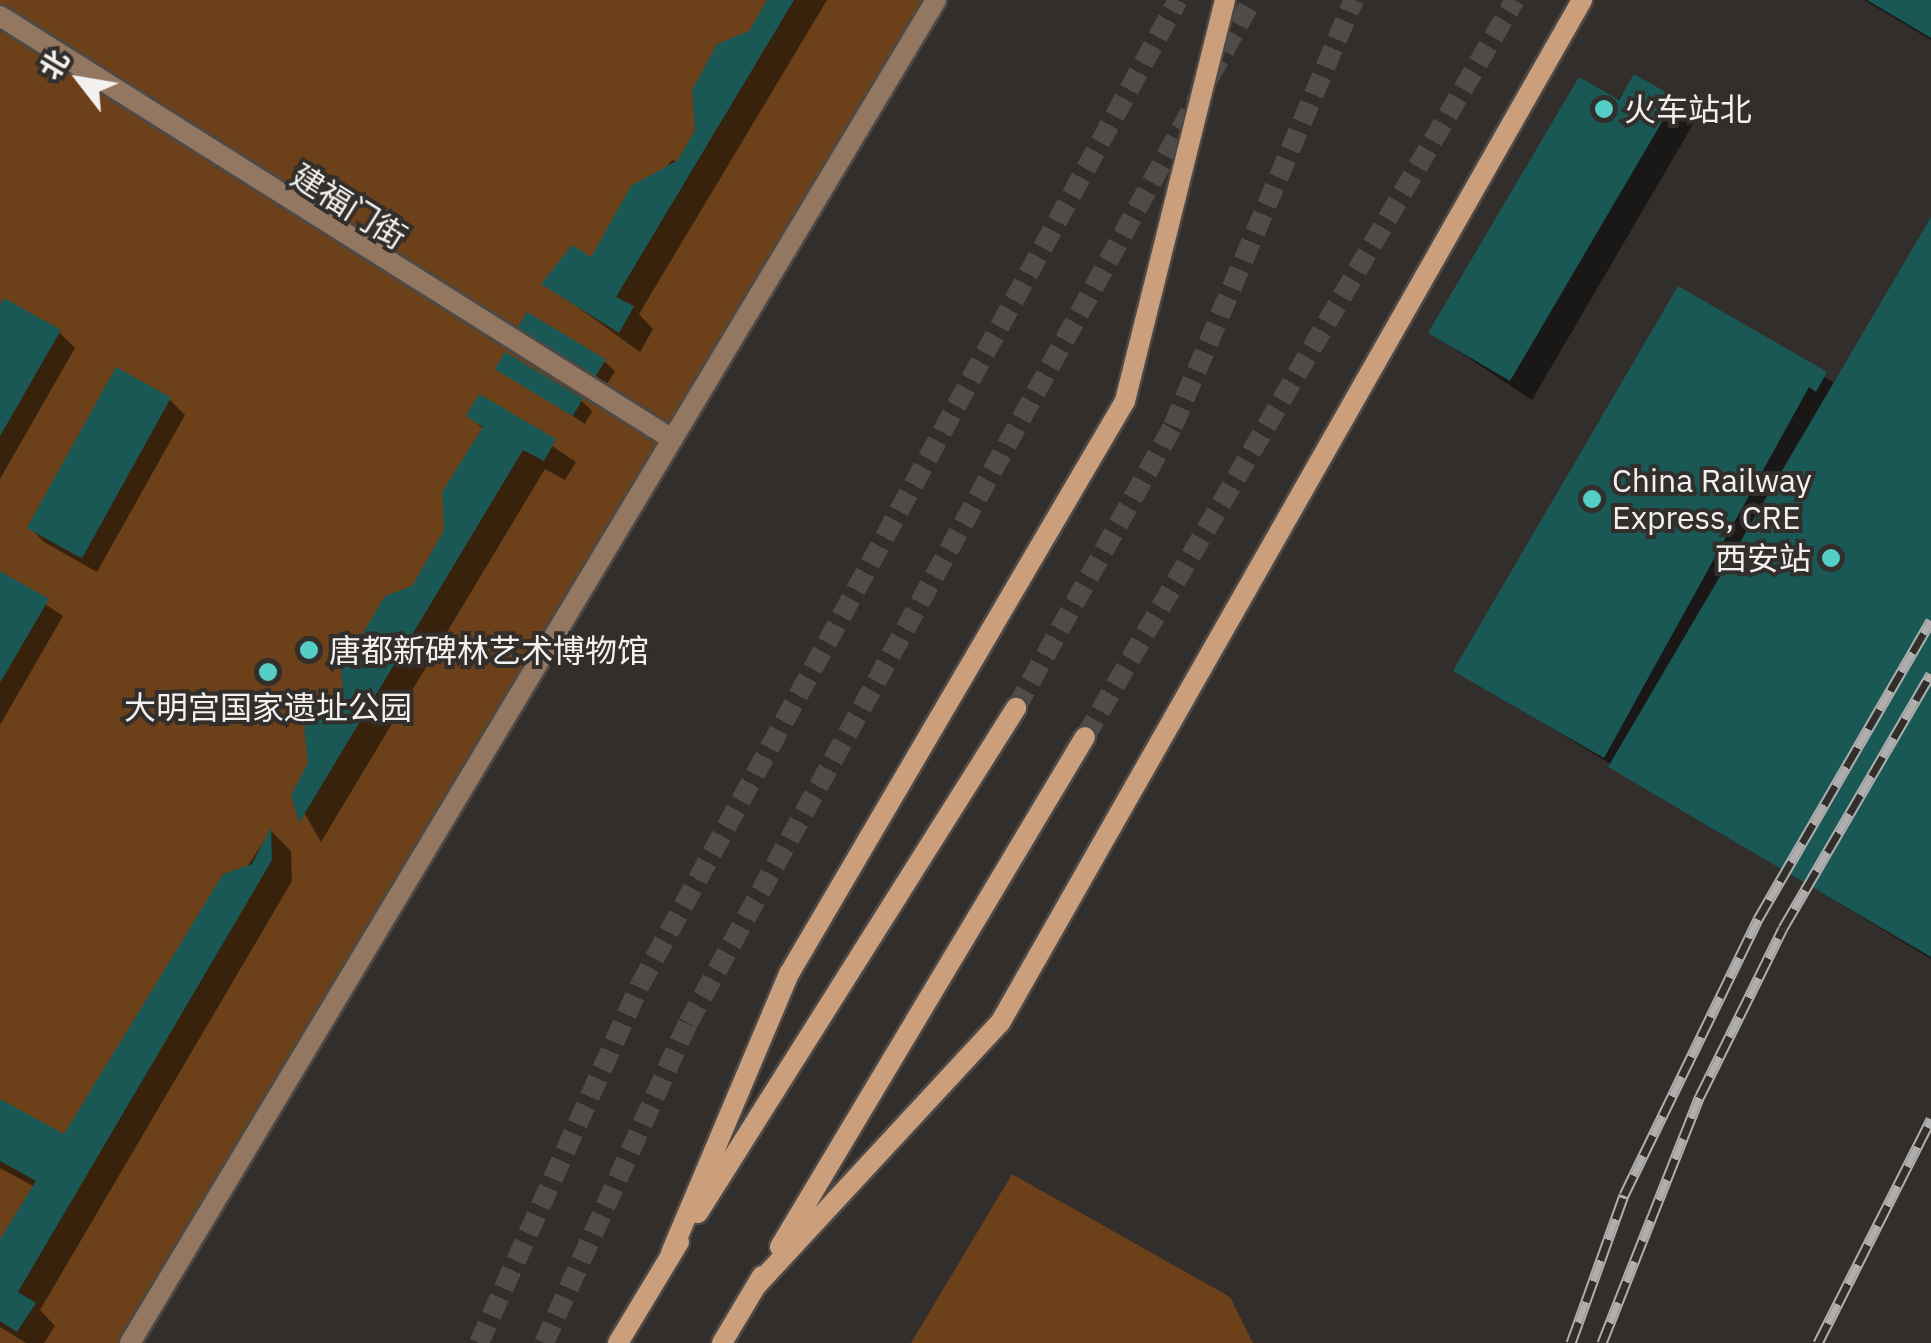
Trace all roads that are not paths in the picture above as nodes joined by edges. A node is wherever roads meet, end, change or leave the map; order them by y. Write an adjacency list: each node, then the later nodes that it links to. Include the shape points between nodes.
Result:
1 (936, 0): 5 (street)
2 (1226, 0): 8 (street, via 1124,401 789,974)
3 (1582, 0): 9 (street, via 1000,1024)
4 (0, 16): 5 (street, 建福门街)
5 (672, 439): 10 (street)
6 (1016, 708): 8 (street, via 841,998)
7 (1085, 738): 9 (street)
8 (671, 1253): 11 (street)
9 (757, 1285): 12 (street)
10 (130, 1343)
11 (618, 1343)
12 (722, 1343)

